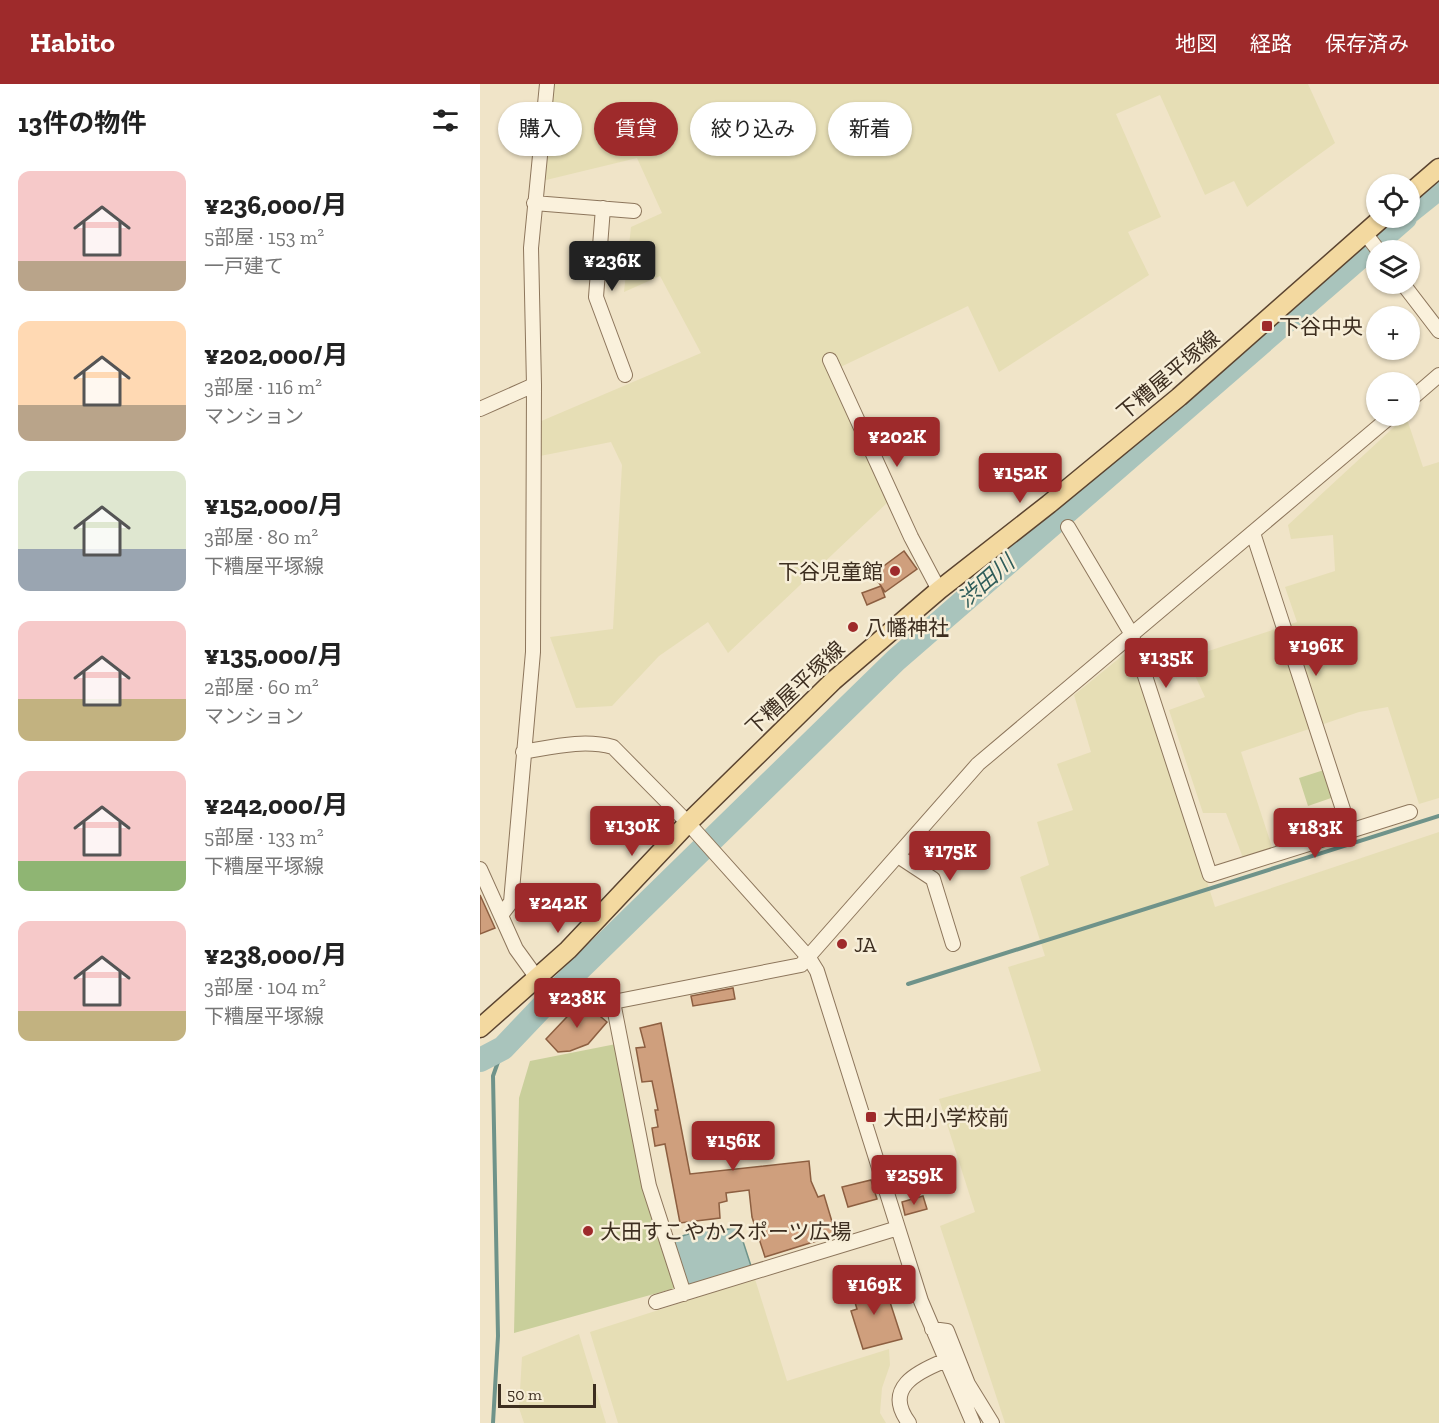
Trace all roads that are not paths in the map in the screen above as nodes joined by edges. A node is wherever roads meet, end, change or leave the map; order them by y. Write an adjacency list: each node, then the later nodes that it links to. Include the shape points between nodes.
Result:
1 (547, 84): 4 (street)
2 (1439, 168): 3 (main road)
3 (1420, 184)
4 (534, 203): 5 (street); 15 (street)
5 (603, 208): 6 (street); 13 (street, via 596,297)
6 (634, 211)
7 (1371, 228): 8 (main road, 下糟屋平塚線)
8 (1365, 233): 9 (street); 21 (main road, 下糟屋平塚線, via 1179,397)
9 (1370, 240)
10 (1411, 294): 11 (street)
11 (1439, 331)
12 (830, 360): 21 (street)
13 (626, 375)
14 (1439, 375): 16 (street)
15 (534, 385): 17 (street); 23 (street, via 533,652)
16 (1420, 391)
17 (480, 409)
18 (1379, 426): 20 (street)
19 (1068, 527): 22 (street)
20 (1253, 533): 22 (street); 26 (street)
21 (939, 590): 25 (main road, 下糟屋平塚線, via 832,681)
22 (1131, 633): 26 (street, via 1210,875); 27 (street, via 978,764)
23 (523, 752): 25 (street, via 576,744 613,747); 29 (street, via 511,902)
24 (1410, 812): 26 (street)
25 (693, 828): 31 (street); 32 (main road, 下糟屋平塚線)
26 (1350, 831)
27 (898, 856): 30 (street, via 933,879); 31 (street)
28 (480, 869): 29 (street)
29 (501, 915): 32 (street, via 516,949)
30 (954, 944)
31 (809, 958): 34 (street, via 817,971); 35 (street, via 801,965 613,1002 649,1186)
32 (537, 978): 33 (main road, 下糟屋平塚線)
33 (480, 1028)
34 (897, 1228): 35 (street); 37 (street)
35 (684, 1294): 36 (street)
36 (656, 1302)
37 (932, 1329): 38 (street); 41 (street, via 947,1331 968,1384)
38 (944, 1361): 39 (street, via 919,1371 906,1382 901,1407); 40 (street)
39 (909, 1423)
40 (973, 1423)
41 (992, 1423)

